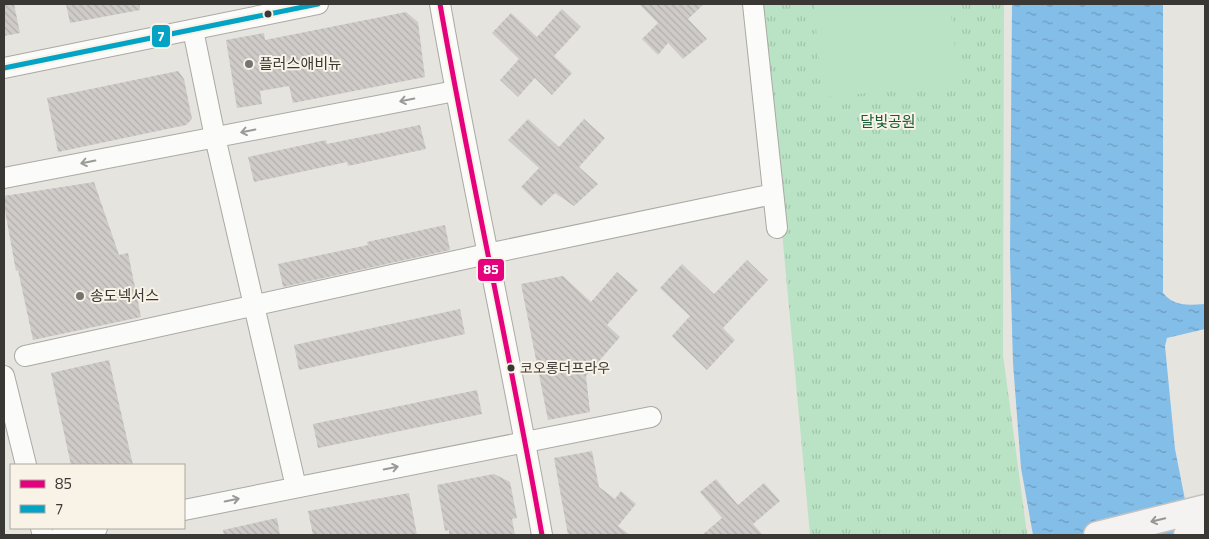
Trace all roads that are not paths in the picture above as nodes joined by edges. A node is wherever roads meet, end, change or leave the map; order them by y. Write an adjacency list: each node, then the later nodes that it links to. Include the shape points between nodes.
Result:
1 (318, 4): 4 (street)
2 (440, 4): 6 (street)
3 (753, 4): 9 (street)
4 (193, 30): 5 (street); 7 (street)
5 (4, 68)
6 (455, 91): 7 (street, one-way to 7); 11 (street)
7 (216, 137): 8 (street, one-way to 8); 12 (street)
8 (4, 178)
9 (774, 194): 10 (street); 11 (street)
10 (777, 228)
11 (487, 254): 12 (street); 16 (street)
12 (254, 306): 13 (street); 18 (street)
13 (25, 356)
14 (4, 376): 17 (street)
15 (651, 417): 16 (street)
16 (526, 441): 18 (street, one-way to 16); 24 (street)
17 (26, 464)
18 (296, 487): 20 (street, one-way to 18)
19 (1205, 508): 25 (main road, one-way to 25)
20 (185, 510)
21 (92, 529): 23 (street)
22 (1205, 531): 26 (main road)
23 (61, 535)
24 (542, 535)
25 (1097, 535)
26 (1186, 535)

